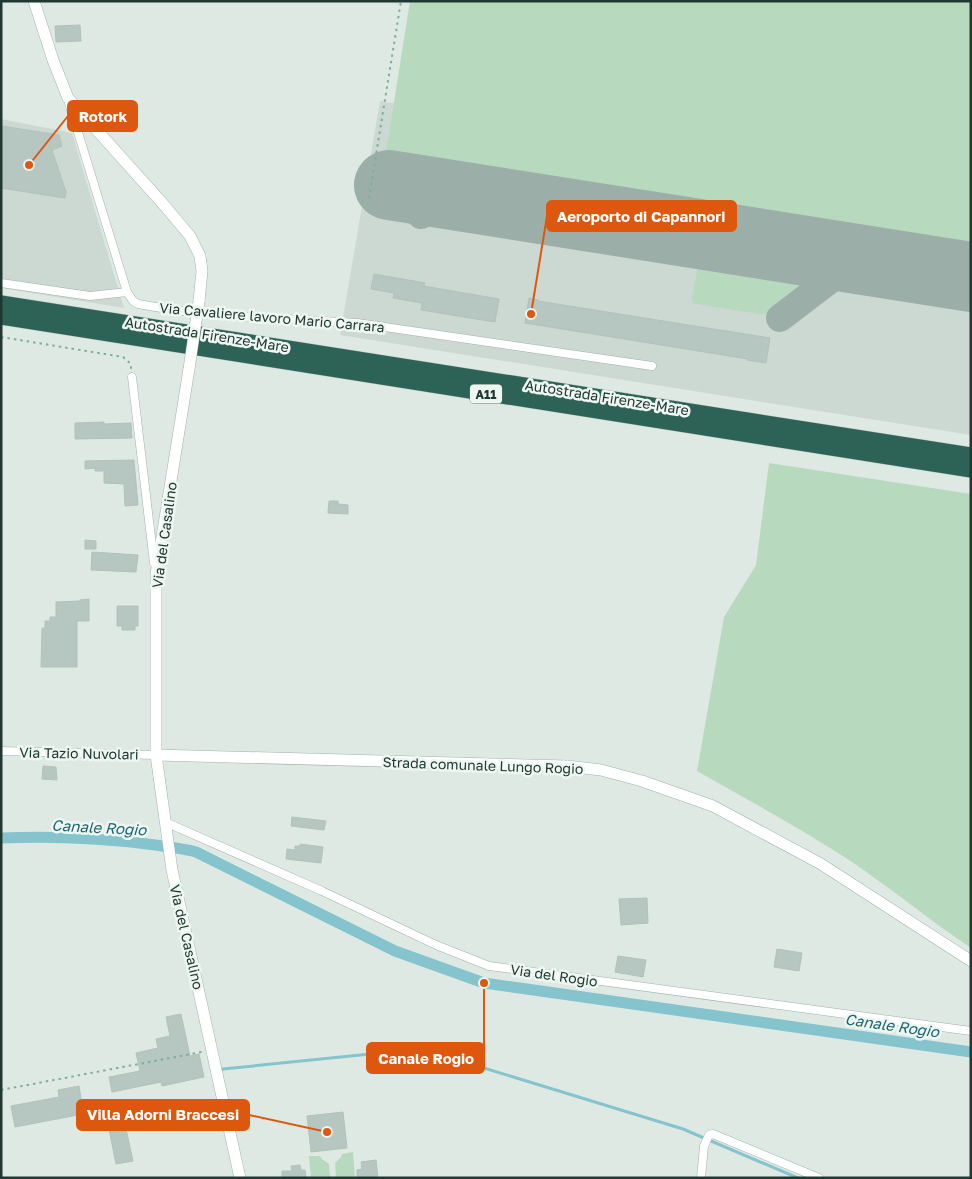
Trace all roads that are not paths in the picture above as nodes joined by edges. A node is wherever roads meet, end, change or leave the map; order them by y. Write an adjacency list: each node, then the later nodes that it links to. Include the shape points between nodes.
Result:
1 (34, 1): 2 (street, Via del Casalino)
2 (68, 98): 4 (street); 11 (street, Via del Casalino, bridge, via 190,236 200,256 199,301)
3 (1, 283): 4 (street, via 90,296)
4 (127, 292): 7 (street, Via Cavaliere lavoro Mario Carrara, via 138,304 173,310 356,323)
5 (1, 303): 9 (highway, Autostrada Firenze-Mare / A11)
6 (1, 317): 10 (highway, Autostrada Firenze-Mare / A11)
7 (652, 366)
8 (132, 377): 11 (street)
9 (971, 455)
10 (971, 470)
11 (156, 574): 13 (street, Via del Casalino)
12 (1, 751): 13 (street, Via Tazio Nuvolari)
13 (156, 755): 14 (street, Via del Casalino); 15 (street, Strada comunale Lungo Rogio, via 567,766 642,780 713,806 821,864)
14 (165, 822): 16 (street, Via del Rogio, via 489,966); 17 (street, Via del Casalino)
15 (971, 962)
16 (971, 1031)
17 (240, 1178)
18 (701, 1178): 19 (street, via 704,1146 709,1136 714,1134)
19 (819, 1178)

